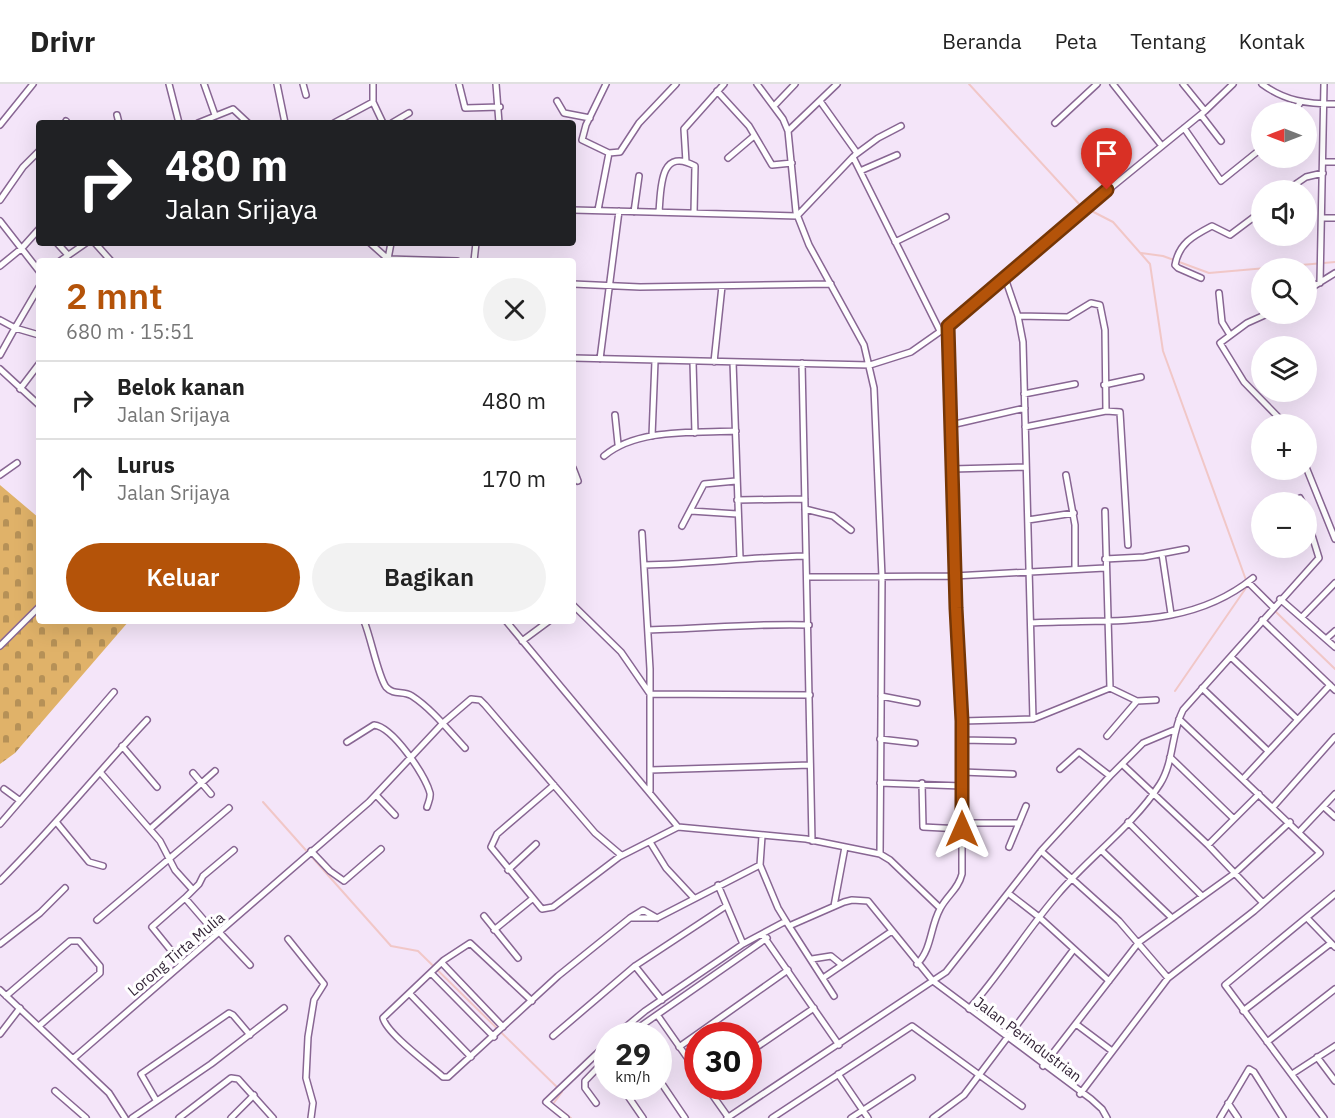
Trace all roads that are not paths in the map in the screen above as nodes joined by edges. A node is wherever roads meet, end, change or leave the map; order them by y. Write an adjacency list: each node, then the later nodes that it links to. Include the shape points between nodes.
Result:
1 (33, 84): 47 (street)
2 (169, 84): 38 (street)
3 (204, 84): 35 (street)
4 (277, 84): 41 (street)
5 (303, 84): 22 (street)
6 (373, 84): 25 (street)
7 (459, 84): 31 (street, via 465,108)
8 (496, 84): 31 (street)
9 (606, 84): 36 (street)
10 (676, 84): 54 (street, via 639,123 620,152)
11 (724, 84): 21 (street)
12 (757, 84): 30 (street)
13 (795, 84): 30 (street)
14 (837, 84): 24 (street)
15 (1097, 84): 46 (street)
16 (1113, 84): 53 (street)
17 (1183, 84): 33 (street)
18 (1233, 84): 33 (street)
19 (1262, 84): 26 (street)
20 (1324, 84): 28 (street)
21 (717, 91): 51 (street); 60 (street, via 684,129)
22 (306, 95)
23 (557, 101): 36 (street, via 564,113)
24 (820, 101): 50 (street); 56 (street)
25 (373, 102): 42 (street); 43 (street)
26 (1297, 102)
27 (1317, 104): 28 (street)
28 (1324, 104): 29 (street); 61 (street)
29 (1335, 104)
30 (774, 106): 50 (street)
31 (500, 107): 45 (street)
32 (409, 113): 44 (street)
33 (1203, 113): 49 (street); 52 (street)
34 (117, 115): 37 (street)
35 (215, 115): 39 (street); 40 (street, via 237,110)
36 (590, 118): 54 (street, via 582,140)
37 (118, 120)
38 (178, 120)
39 (204, 120)
40 (245, 120)
41 (284, 120)
42 (340, 120)
43 (382, 120)
44 (397, 120)
45 (499, 120)
46 (1055, 123)
47 (0, 125)
48 (901, 126): 56 (street)
49 (1184, 128): 53 (street); 58 (street, via 1221,181)
50 (788, 131): 63 (street)
51 (754, 136): 59 (street); 63 (street, via 772,165)
52 (1221, 141)
53 (1162, 146): 95 (street)
54 (609, 153): 70 (street)
55 (36, 154): 68 (street)
56 (855, 155): 64 (street); 75 (street)
57 (897, 155): 64 (street)
58 (1251, 157)
59 (728, 158)
60 (686, 162): 73 (street, via 670,163 664,169); 74 (street, via 696,170)
61 (1323, 162): 62 (street); 65 (street)
62 (1335, 162)
63 (792, 163): 75 (street)
64 (860, 171): 82 (street)
65 (1323, 173): 67 (street); 77 (street)
66 (639, 176): 72 (street)
67 (1302, 180)
68 (0, 200)
69 (576, 210): 70 (street)
70 (598, 210): 71 (street)
71 (619, 212): 72 (street); 99 (street)
72 (634, 212): 73 (street)
73 (659, 213): 74 (street)
74 (694, 213): 75 (street)
75 (797, 216): 100 (street)
76 (946, 217): 82 (street)
77 (1322, 218): 78 (street); 97 (street)
78 (1335, 218)
79 (1251, 219): 96 (street, via 1229,236 1212,226 1190,237 1179,250 1175,265)
80 (0, 221): 87 (street)
81 (36, 232): 87 (street)
82 (895, 242): 110 (street)
83 (60, 246): 88 (street)
84 (82, 246): 88 (street)
85 (98, 246): 90 (street)
86 (373, 246): 91 (street)
87 (22, 248): 92 (street); 93 (street)
88 (68, 255): 89 (street)
89 (64, 258)
90 (108, 258)
91 (383, 258)
92 (0, 266)
93 (36, 267)
94 (1335, 273): 97 (street)
95 (1005, 278): 105 (street); 108 (street)
96 (1201, 278)
97 (1320, 283): 101 (street)
98 (576, 284): 99 (street)
99 (608, 285): 102 (street); 115 (street)
100 (831, 285): 102 (street); 121 (street, via 848,313)
101 (1317, 285)
102 (722, 286): 118 (street)
103 (36, 292): 109 (street)
104 (1219, 293): 112 (street, via 1222,322)
105 (1018, 316): 126 (street, via 1068,317 1098,303 1104,315); 128 (street)
106 (0, 320): 109 (street)
107 (1251, 323): 112 (street)
108 (948, 326): 110 (street); 134 (street)
109 (15, 327): 111 (street); 113 (street)
110 (940, 332): 121 (street, via 911,352)
111 (36, 334)
112 (1230, 335): 132 (street, via 1220,343 1244,382)
113 (0, 355)
114 (576, 358): 115 (street)
115 (600, 359): 116 (street)
116 (655, 361): 117 (street); 138 (street)
117 (693, 362): 118 (street); 137 (street)
118 (714, 362): 119 (street)
119 (733, 362): 120 (street); 136 (street)
120 (802, 363): 121 (street); 150 (street)
121 (870, 365): 175 (street, via 877,417)
122 (36, 368): 127 (street)
123 (0, 369): 127 (street)
124 (1141, 377): 126 (street)
125 (1075, 384): 128 (street)
126 (1104, 385): 131 (street)
127 (20, 389): 129 (street)
128 (1024, 394): 130 (street)
129 (36, 402)
130 (1025, 408): 134 (street); 135 (street)
131 (1106, 411): 135 (street); 162 (street, via 1121,413)
132 (1275, 414)
133 (615, 415): 139 (street)
134 (951, 425): 143 (street)
135 (1025, 427): 142 (street)
136 (736, 431): 137 (street); 149 (street)
137 (695, 433): 138 (street)
138 (652, 436): 139 (street)
139 (618, 444): 140 (street)
140 (604, 456)
141 (16, 463): 144 (street)
142 (1026, 466): 143 (street); 157 (street)
143 (952, 469): 173 (street)
144 (0, 475)
145 (1066, 475): 155 (street)
146 (576, 476): 148 (street)
147 (1311, 480): 161 (street)
148 (578, 481)
149 (736, 481): 151 (street); 153 (street, via 704,484)
150 (805, 499): 151 (street); 152 (street)
151 (736, 500): 156 (street)
152 (805, 509): 159 (street, via 833,516); 166 (street)
153 (691, 511): 156 (street); 158 (street)
154 (1105, 511): 168 (street)
155 (1074, 513): 157 (street); 170 (street)
156 (737, 514): 167 (street)
157 (1028, 520): 172 (street)
158 (682, 526)
159 (851, 530)
160 (642, 533): 169 (street)
161 (1335, 539)
162 (1128, 545)
163 (1317, 548): 177 (street, via 1320,557)
164 (1186, 549): 165 (street)
165 (1162, 554): 168 (street); 181 (street)
166 (806, 556): 167 (street); 174 (street)
167 (740, 558): 169 (street)
168 (1105, 559): 171 (street)
169 (644, 565): 190 (street)
170 (1075, 568): 171 (street); 172 (street)
171 (1106, 568): 183 (street)
172 (1029, 571): 173 (street); 185 (street)
173 (954, 576): 175 (street); 211 (street)
174 (807, 577): 175 (street); 189 (street)
175 (882, 577): 203 (street)
176 (1335, 583): 182 (street)
177 (1280, 599): 179 (street); 182 (street)
178 (576, 608): 201 (street, via 621,652)
179 (1272, 608): 181 (street, via 1248,582 1206,607); 184 (street)
180 (36, 610): 194 (street)
181 (1171, 614): 183 (street)
182 (1302, 617): 192 (street)
183 (1108, 620): 185 (street); 198 (street)
184 (1262, 620): 196 (street); 197 (street)
185 (1031, 623): 208 (street)
186 (365, 624): 212 (street, via 378,672 387,688 412,696)
187 (509, 624): 193 (street)
188 (545, 624): 193 (street)
189 (809, 625): 190 (street, via 761,623); 202 (street)
190 (648, 630): 201 (street)
191 (1335, 631): 192 (street)
192 (1326, 639): 195 (street)
193 (522, 641): 244 (street)
194 (0, 646)
195 (1335, 647)
196 (1231, 657): 199 (street); 209 (street)
197 (1333, 687): 209 (street)
198 (1110, 688): 205 (street); 208 (street)
199 (1202, 688): 207 (street); 223 (street)
200 (114, 692): 250 (street)
201 (650, 694): 202 (street); 229 (street)
202 (810, 695): 226 (street)
203 (880, 696): 206 (street); 216 (street)
204 (1156, 700): 205 (street)
205 (1137, 701): 214 (street)
206 (917, 704)
207 (1179, 718): 213 (street); 236 (street)
208 (1033, 719): 211 (street)
209 (1298, 719): 223 (street)
210 (147, 720): 221 (street)
211 (962, 721): 217 (street)
212 (442, 723): 222 (street); 224 (street, Lorong Tirta Mulia); 240 (street, Lorong Tirta Mulia, via 471,699 480,700)
213 (1174, 730): 225 (street); 227 (street, via 1143,743)
214 (1107, 736)
215 (1335, 737): 253 (street)
216 (880, 739): 220 (street); 238 (street)
217 (961, 740): 218 (street); 232 (street)
218 (1013, 741)
219 (347, 742): 224 (street, via 379,725)
220 (915, 743)
221 (122, 746): 231 (street); 242 (street)
222 (465, 748)
223 (1268, 751): 236 (street)
224 (411, 758): 249 (street, Lorong Tirta Mulia); 252 (street, via 429,792)
225 (1170, 758): 245 (street); 258 (street)
226 (810, 765): 229 (street); 269 (street)
227 (1124, 765): 235 (street); 245 (street)
228 (1060, 769): 235 (street, via 1079,752)
229 (650, 770): 244 (street)
230 (215, 771): 237 (street)
231 (100, 772): 261 (street); 266 (street)
232 (962, 772): 234 (street); 241 (street)
233 (193, 773): 237 (street)
234 (1013, 774)
235 (1110, 777): 279 (street)
236 (1243, 779): 247 (street)
237 (201, 783): 246 (street); 266 (street)
238 (880, 783): 239 (street); 280 (street)
239 (922, 783): 241 (street); 264 (street, via 923,827)
240 (554, 785): 281 (street, Lorong Tirta Mulia, via 595,833); 285 (street, via 492,841 492,850)
241 (962, 786): 264 (street)
242 (157, 787)
243 (4, 789): 250 (street)
244 (650, 791): 265 (street)
245 (1154, 792): 259 (street); 272 (street)
246 (210, 794)
247 (1258, 794): 253 (street); 258 (street)
248 (1335, 794): 254 (street)
249 (376, 795): 256 (street); 278 (street, Lorong Tirta Mulia)
250 (19, 800): 263 (street)
251 (1026, 806): 262 (street)
252 (427, 807)
253 (1273, 807): 260 (street)
254 (1324, 807): 257 (street); 267 (street)
255 (229, 808): 282 (street)
256 (395, 815)
257 (1335, 817)
258 (1234, 819): 272 (street)
259 (1128, 822): 277 (street); 294 (street)
260 (1290, 822): 267 (street); 286 (street)
261 (57, 823): 284 (street, via 89,862); 288 (street)
262 (1019, 823): 264 (street); 273 (street)
263 (0, 824)
264 (962, 826): 301 (street, via 959,886)
265 (678, 827): 268 (street); 270 (street)
266 (150, 829): 282 (street)
267 (1300, 831): 298 (street, via 1320,853)
268 (762, 836): 269 (street); 283 (street)
269 (812, 841): 274 (street)
270 (650, 842): 281 (street); 295 (street, via 666,868)
271 (536, 844): 285 (street)
272 (1208, 845): 286 (street)
273 (1009, 847)
274 (845, 848): 280 (street); 300 (street)
275 (381, 849): 278 (street, via 344,881)
276 (234, 850): 291 (street, via 202,876)
277 (1101, 850): 287 (street); 306 (street)
278 (311, 851): 312 (street, Lorong Tirta Mulia)
279 (1041, 851): 287 (street); 292 (street)
280 (880, 854): 301 (street)
281 (621, 855): 297 (street, via 549,909 542,909)
282 (168, 857): 291 (street); 308 (street)
283 (760, 865): 289 (street); 309 (street)
284 (103, 866)
285 (508, 870): 297 (street)
286 (1235, 873): 294 (street); 298 (street)
287 (1072, 879): 303 (street); 315 (street)
288 (0, 881)
289 (718, 885): 295 (street); 299 (street)
290 (65, 888): 316 (street)
291 (193, 890): 296 (street)
292 (1008, 893): 303 (street); 332 (street, via 946,972)
293 (1335, 894): 307 (street)
294 (1202, 896): 306 (street)
295 (693, 897): 305 (street)
296 (185, 898): 312 (street); 322 (street, via 152,927)
297 (532, 899): 310 (street)
298 (1263, 903): 331 (street)
299 (726, 906): 317 (street); 327 (street)
300 (834, 906): 309 (street); 311 (street, Jalan Perindustrian, via 852,900 868,901)
301 (940, 908): 324 (street, via 927,951)
302 (484, 916): 310 (street)
303 (1039, 917): 319 (street); 344 (street)
304 (630, 918): 305 (street); 305 (street, via 643,910); 340 (street)
305 (657, 918)
306 (1172, 918): 315 (street)
307 (1308, 919): 318 (street); 345 (street, via 1226,983)
308 (97, 920)
309 (787, 924): 313 (street); 321 (street)
310 (494, 930): 320 (street)
311 (892, 931): 324 (street, Jalan Perindustrian); 326 (street)
312 (218, 933): 322 (street, Lorong Tirta Mulia); 325 (street)
313 (765, 936): 317 (street); 328 (street); 346 (street)
314 (288, 939): 393 (street, via 324,984 314,1000 308,1037 306,1078 313,1103)
315 (1139, 942): 331 (street); 333 (street)
316 (0, 944)
317 (743, 944): 339 (street)
318 (1333, 945): 345 (street)
319 (1074, 949): 333 (street); 356 (street)
320 (518, 958)
321 (812, 959): 326 (street, via 831,956); 330 (street)
322 (182, 964): 367 (street, Lorong Tirta Mulia)
323 (440, 964): 329 (street); 340 (street, via 471,944); 351 (street)
324 (917, 964): 332 (street, Jalan Perindustrian)
325 (250, 965)
326 (842, 965): 330 (street)
327 (635, 966): 339 (street); 355 (street)
328 (788, 970): 343 (street); 361 (street)
329 (432, 972): 336 (street); 354 (street)
330 (824, 978): 338 (street)
331 (1167, 978): 362 (street)
332 (933, 981): 344 (street, Jalan Perindustrian); 359 (street)
333 (1109, 981): 349 (street)
334 (1335, 989): 357 (street)
335 (0, 990): 337 (street)
336 (410, 994): 365 (street); 365 (street, via 383,1015 384,1024 443,1077 452,1075)
337 (6, 996): 341 (street); 350 (street, via 70,941 79,941 100,966 100,973)
338 (834, 996)
339 (662, 1000): 347 (street)
340 (532, 1001): 351 (street)
341 (20, 1008): 350 (street); 352 (street)
342 (284, 1008): 353 (street)
343 (814, 1008): 358 (street); 359 (street)
344 (969, 1010): 356 (street, Jalan Perindustrian)
345 (1243, 1011): 357 (street)
346 (658, 1016): 348 (street); 361 (street)
347 (633, 1022)
348 (649, 1022)
349 (1076, 1024): 362 (street); 368 (street)
350 (39, 1026): 367 (street)
351 (503, 1028): 354 (street)
352 (0, 1034)
353 (250, 1035): 380 (street); 380 (street, via 229,1013 141,1074)
354 (495, 1036): 365 (street)
355 (553, 1036)
356 (1008, 1039): 368 (street, Jalan Perindustrian); 371 (street)
357 (1268, 1042): 372 (street)
358 (762, 1043)
359 (839, 1045): 396 (street)
360 (1335, 1046): 366 (street)
361 (680, 1047): 363 (street)
362 (1112, 1051): 376 (street)
363 (684, 1053)
364 (594, 1056): 386 (street, via 546,1105)
365 (471, 1057)
366 (1317, 1057): 372 (street); 374 (street)
367 (74, 1058): 388 (street, via 109,1093)
368 (1043, 1066): 376 (street, Jalan Perindustrian)
369 (594, 1072): 378 (street, via 585,1081 585,1088)
370 (838, 1074): 371 (street, via 912,1026); 385 (street); 397 (street)
371 (981, 1074): 384 (street); 400 (street, via 957,1101)
372 (1292, 1074): 405 (street)
373 (912, 1078): 385 (street)
374 (1335, 1082)
375 (55, 1091): 387 (street)
376 (1080, 1094): 401 (street, Jalan Perindustrian, via 1102,1109)
377 (254, 1095): 390 (street, via 238,1079 231,1078); 391 (street); 392 (street)
378 (594, 1099)
379 (672, 1099): 395 (street)
380 (156, 1100): 389 (street)
381 (631, 1100): 394 (street)
382 (715, 1100): 396 (street)
383 (1228, 1103): 402 (street); 403 (street); 404 (street, via 1247,1070 1252,1070)
384 (1022, 1106)
385 (862, 1110): 398 (street); 399 (street)
386 (564, 1117)
387 (86, 1118)
388 (125, 1118)
389 (132, 1118)
390 (178, 1118)
391 (231, 1118)
392 (273, 1118)
393 (311, 1118)
394 (643, 1118)
395 (685, 1118)
396 (727, 1118)
397 (772, 1118)
398 (851, 1118)
399 (868, 1118)
400 (933, 1118)
401 (1107, 1118)
402 (1220, 1118)
403 (1238, 1118)
404 (1283, 1118)
405 (1324, 1118)

